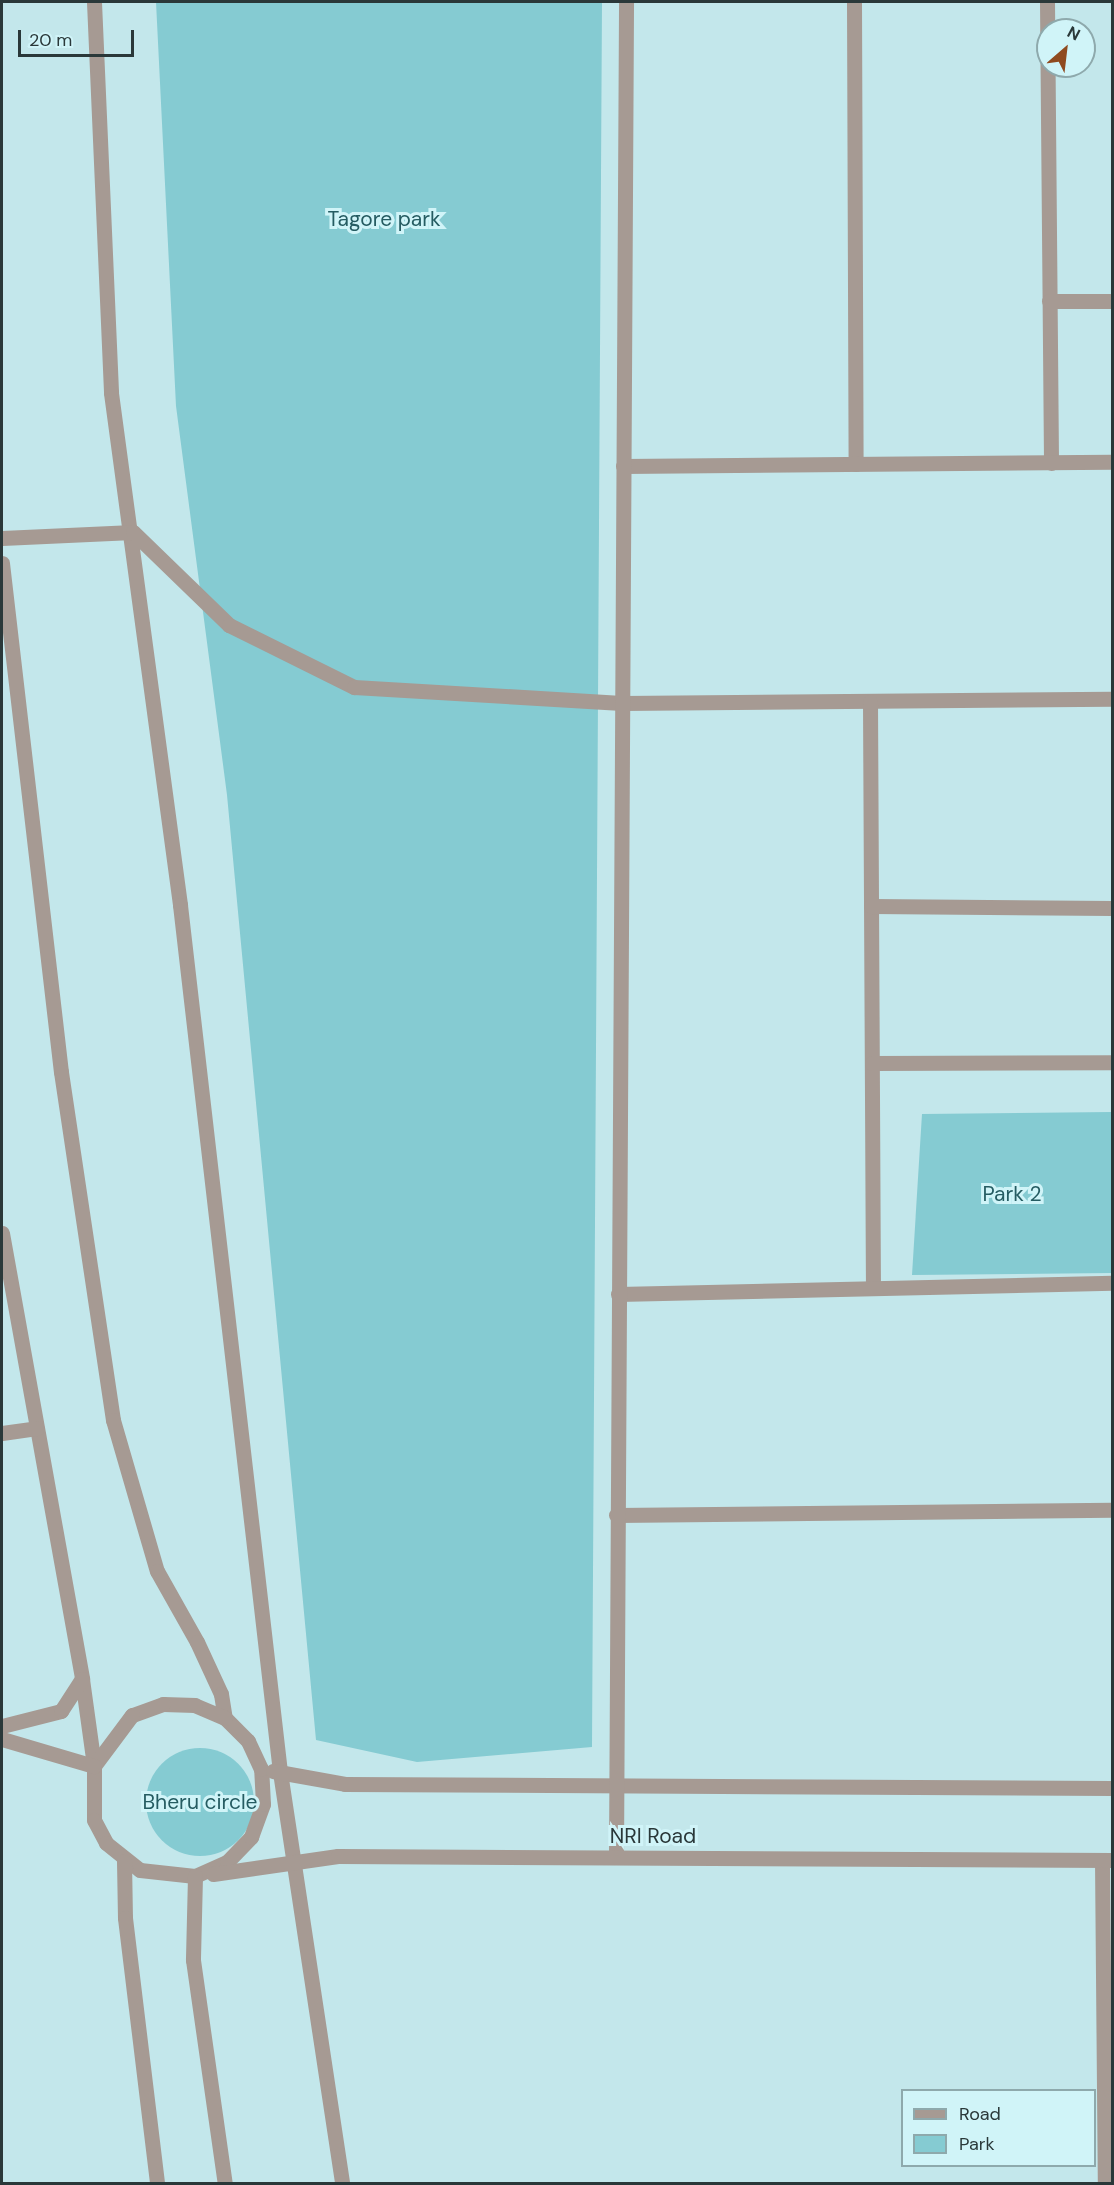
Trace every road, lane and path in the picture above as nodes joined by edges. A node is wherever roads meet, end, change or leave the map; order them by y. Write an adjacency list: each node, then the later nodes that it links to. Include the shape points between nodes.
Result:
1 (94, 2): 11 (street, via 111,393)
2 (626, 2): 10 (street)
3 (854, 2): 9 (street)
4 (1047, 2): 5 (street)
5 (1049, 301): 6 (street); 8 (street)
6 (1113, 301)
7 (1113, 462): 8 (street)
8 (1051, 463): 9 (street)
9 (856, 464): 10 (street)
10 (623, 466): 16 (street)
11 (133, 532): 12 (street); 16 (street, via 229,625 354,687); 35 (street)
12 (2, 538)
13 (2, 563): 30 (street, via 61,1072 113,1420 157,1571 212,1673)
14 (1113, 699): 15 (street)
15 (870, 702): 16 (street); 17 (street)
16 (622, 704): 24 (street)
17 (871, 906): 18 (street); 20 (street)
18 (1113, 908)
19 (1113, 1062): 20 (street)
20 (872, 1063): 23 (street)
21 (2, 1233): 25 (street)
22 (1113, 1283): 23 (street)
23 (873, 1288): 24 (street)
24 (618, 1294): 28 (street)
25 (37, 1428): 26 (street); 29 (street)
26 (2, 1433)
27 (1113, 1510): 28 (street)
28 (616, 1515): 36 (street)
29 (82, 1679): 31 (street, via 61,1711); 33 (street)
30 (225, 1718): 33 (street, via 195,1705 163,1704 132,1715); 34 (street, via 248,1741)
31 (2, 1726)
32 (2, 1739): 33 (street)
33 (94, 1766): 40 (street, via 94,1820)
34 (261, 1769): 35 (street); 42 (street, via 263,1804 251,1837 227,1862)
35 (280, 1772): 36 (street, via 345,1784); 41 (street)
36 (615, 1785): 37 (street); 38 (street)
37 (1113, 1788)
38 (616, 1857): 39 (street, NRI Road); 41 (street, NRI Road, via 338,1856)
39 (1107, 1860): 46 (street)
40 (124, 1861): 42 (street, via 140,1870); 43 (street, via 125,1918)
41 (296, 1862): 42 (street, NRI Road); 45 (street)
42 (195, 1876): 44 (street, via 194,1960)
43 (157, 2184)
44 (225, 2184)
45 (342, 2184)
46 (1105, 2184)

